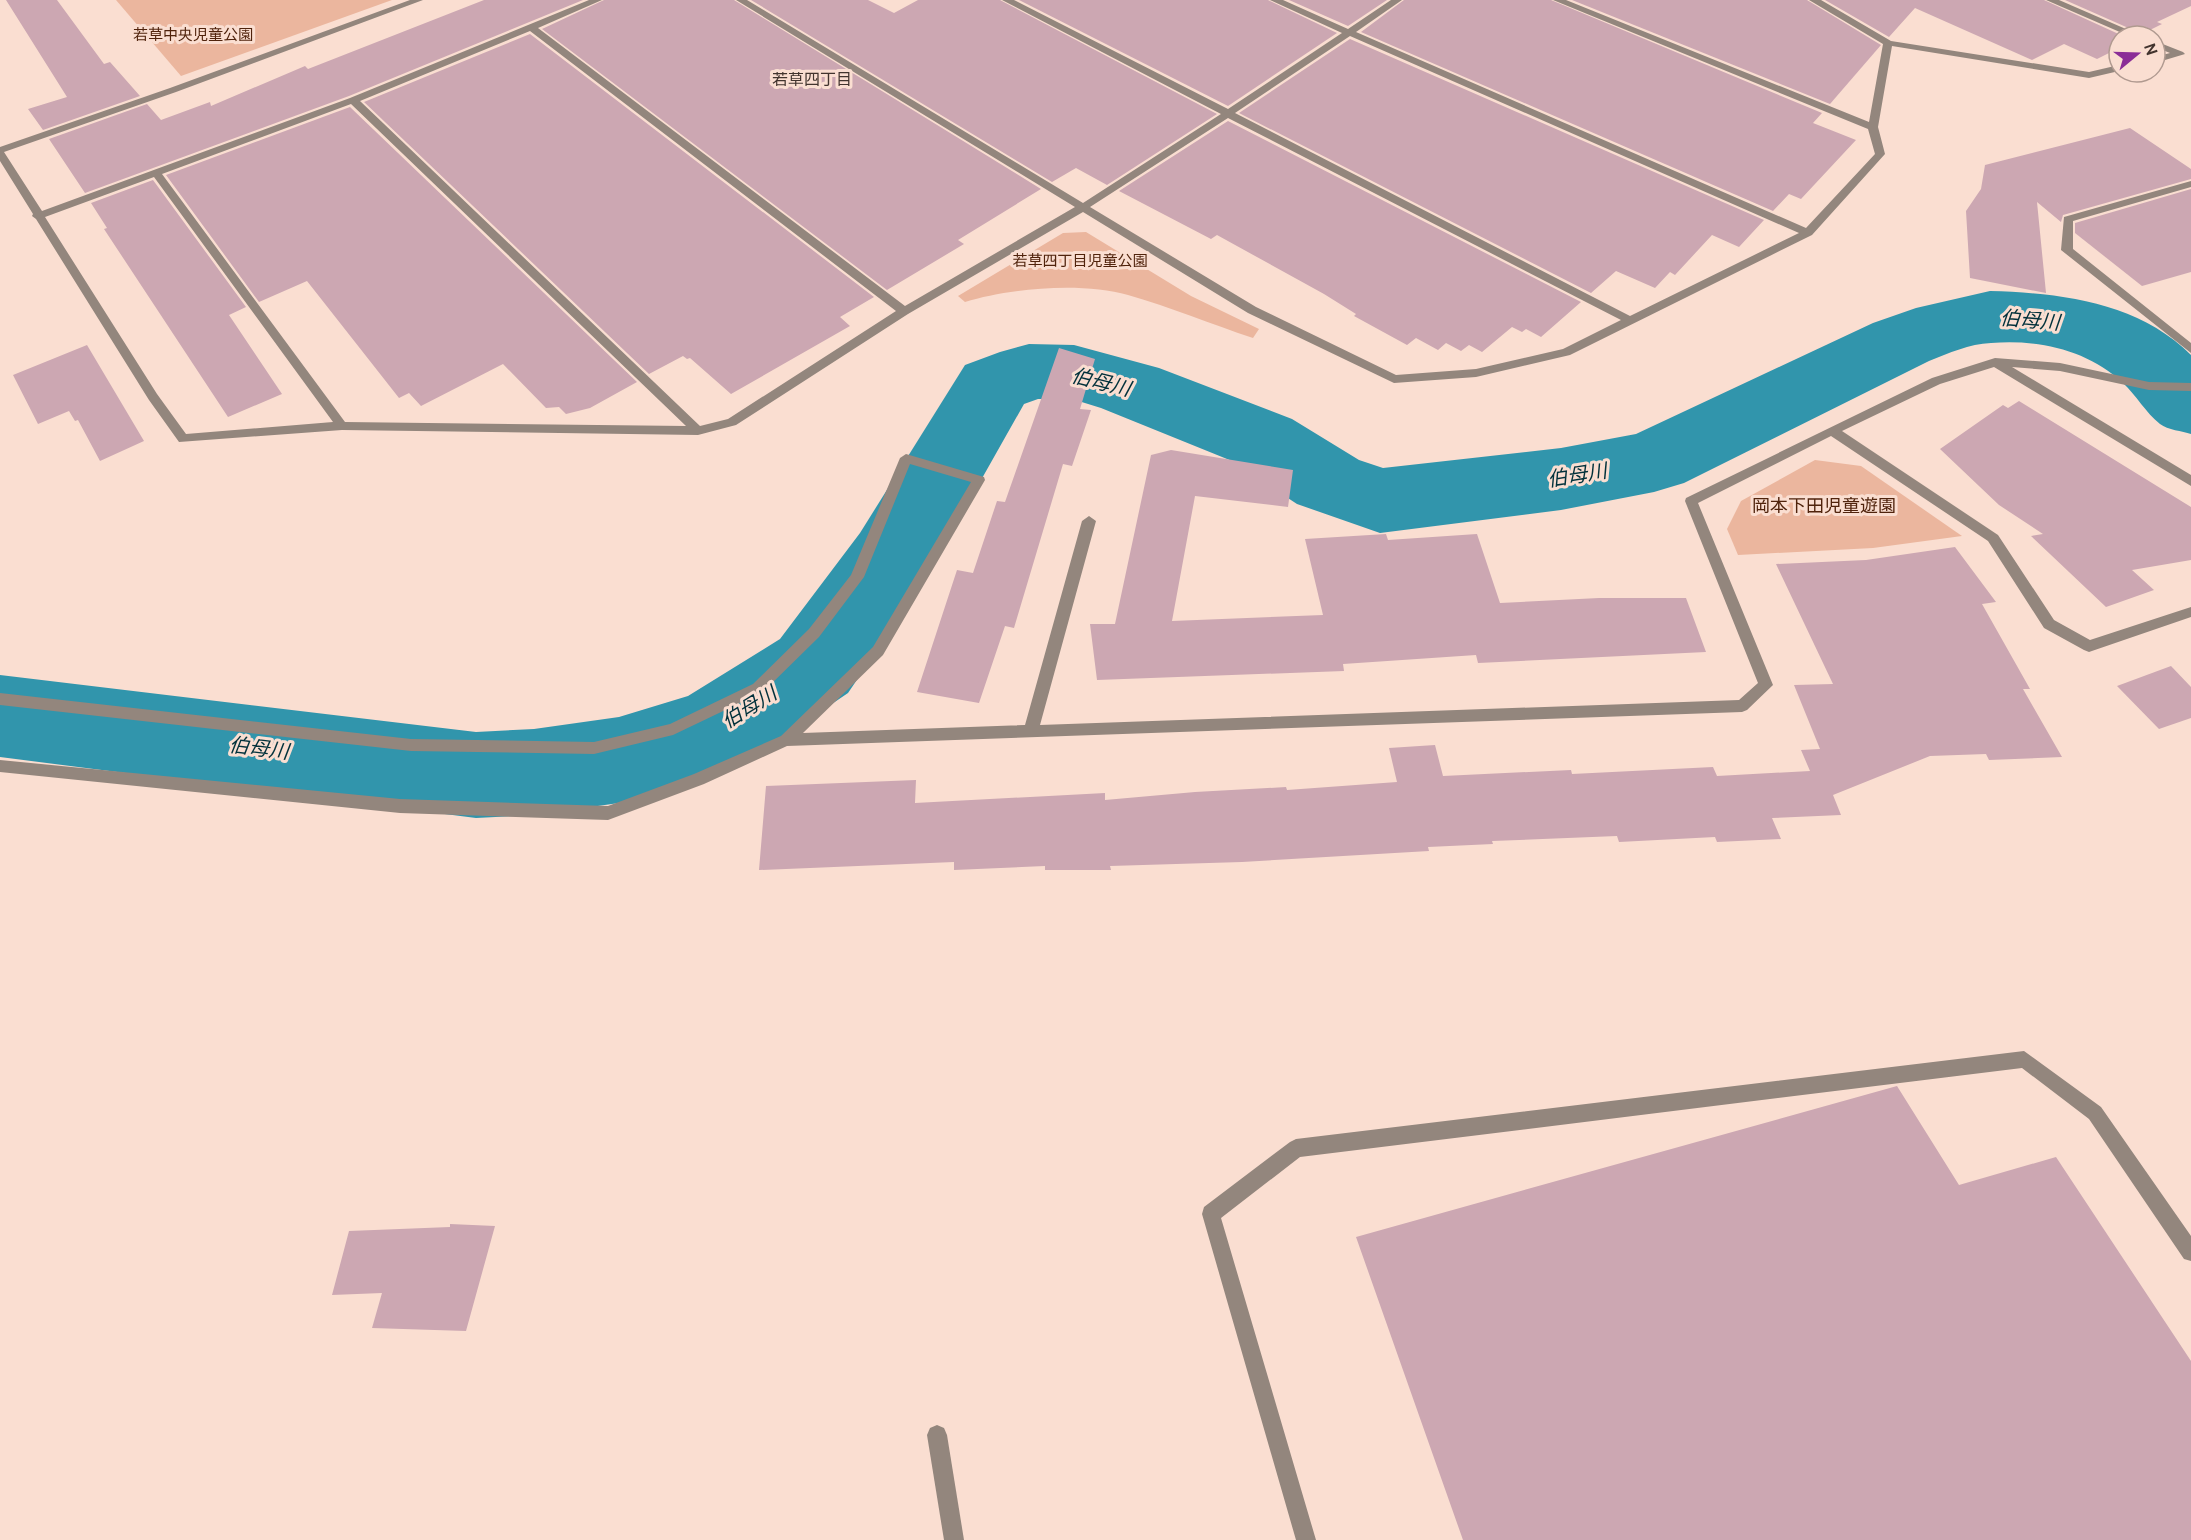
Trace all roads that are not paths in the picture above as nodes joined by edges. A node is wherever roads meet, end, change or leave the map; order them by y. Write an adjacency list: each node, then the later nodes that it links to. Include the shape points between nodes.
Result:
1 (418, 0): 20 (street)
2 (597, 0): 11 (street)
3 (741, 0): 23 (street)
4 (1007, 0): 18 (street)
5 (1275, 0): 12 (street)
6 (1397, 0): 12 (street)
7 (1558, 0): 19 (street)
8 (1814, 0): 13 (street)
9 (2051, 0): 10 (street)
10 (2108, 24)
11 (531, 27): 17 (street); 26 (street)
12 (1349, 32): 18 (street); 25 (street)
13 (1888, 43): 16 (street, via 2089,75); 19 (street)
14 (2167, 49): 15 (street, via 2180,54)
15 (2167, 57)
16 (2107, 71)
17 (353, 100): 21 (street); 33 (street)
18 (1229, 113): 23 (street); 27 (street)
19 (1873, 127): 25 (street, via 1880,154)
20 (0, 152): 24 (street)
21 (156, 172): 24 (street); 31 (street)
22 (2191, 184): 28 (street, via 2068,219 2067,250)
23 (1082, 208): 26 (street); 27 (street, via 1252,310 1394,379 1476,373 1566,352)
24 (37, 216): 31 (street, via 183,439)
25 (1808, 233): 27 (street)
26 (904, 310): 33 (street, via 732,422)
27 (1631, 321)
28 (2191, 349)
29 (1995, 362): 30 (street, via 2060,367 2149,386); 32 (street, via 1936,381); 34 (street)
30 (2191, 387)
31 (342, 426): 33 (street)
32 (1832, 430): 36 (street, via 1992,538 2049,624 2089,646); 38 (street, via 1690,501 1766,685 1742,706)
33 (698, 431)
34 (2191, 481)
35 (1089, 521): 38 (street)
36 (2191, 612)
37 (0, 699): 39 (street, via 411,745 594,748 673,729 758,688 814,633 857,577 906,458 979,480 878,651)
38 (1031, 730): 39 (street)
39 (786, 740): 40 (street, via 699,779 608,813 400,806)
40 (0, 766)
41 (2191, 1252): 44 (street, via 2095,1113 2024,1059 1296,1148 1211,1214)
42 (937, 1435): 43 (street)
43 (954, 1540)
44 (1306, 1540)

